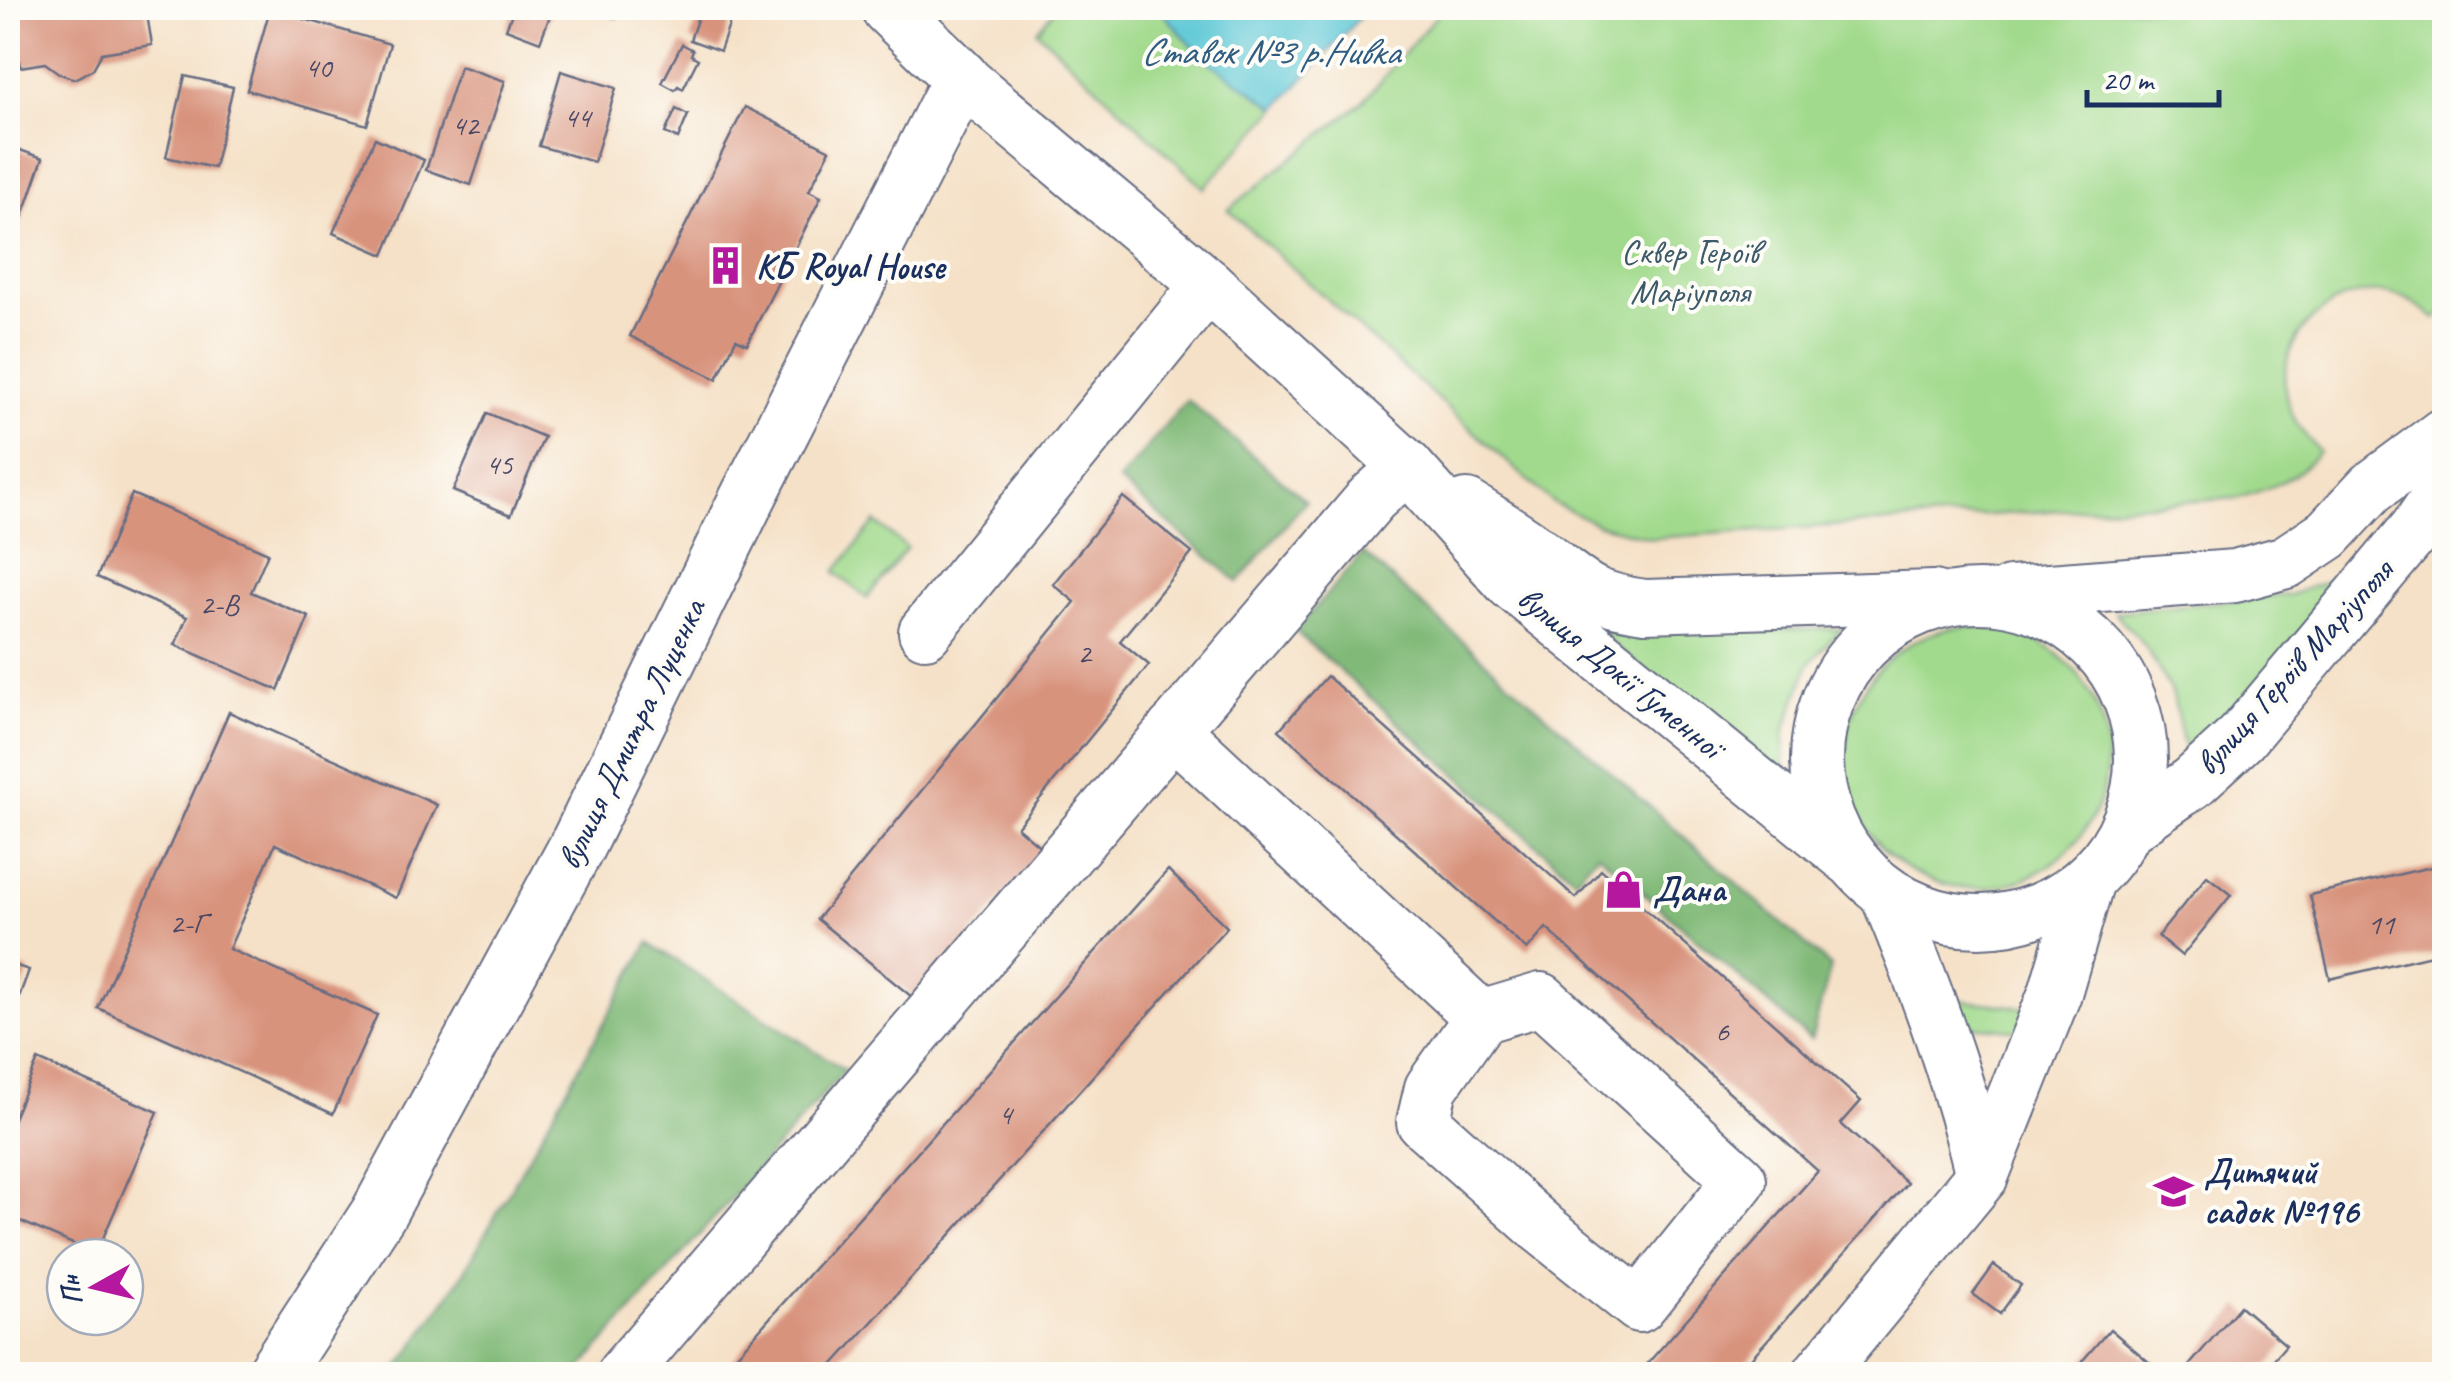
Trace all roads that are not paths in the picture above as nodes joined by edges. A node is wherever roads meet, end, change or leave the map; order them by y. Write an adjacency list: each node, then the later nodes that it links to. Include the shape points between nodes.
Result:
1 (889, 8): 2 (main road)
2 (961, 78): 3 (street, вулиця Докії Гуменної); 15 (main road, вулиця Дмитра Луценка, via 577,846 378,1214)
3 (1208, 285): 5 (street, вулиця Докії Гуменної); 8 (street)
4 (2444, 434): 7 (street, вулиця Героїв Маріуполя, via 2286,562 2235,576)
5 (1407, 466): 7 (street, вулиця Докії Гуменної, via 1577,586 1609,601 1645,606); 9 (street); 11 (street, вулиця Докії Гуменної, via 1511,583)
6 (2444, 488): 10 (street, вулиця Героїв Маріуполя, via 2241,738 2194,782)
7 (1970, 596): 10 (street, via 2059,616 2097,646 2125,686 2140,733 2140,782); 11 (street, via 1901,614 1857,650 1828,698 1816,753 1824,809)
8 (926, 632)
9 (1173, 730): 13 (street); 16 (street)
10 (2126, 828): 12 (street)
11 (1868, 876): 12 (street, via 1925,912 1967,921 2010,918 2052,904); 14 (street, вулиця Докії Гуменної, via 1944,1040)
12 (2088, 880): 14 (street, via 2055,993)
13 (1482, 1017): 13 (street, via 1431,1088 1423,1122 1639,1306 1740,1180 1541,999)
14 (1982, 1176): 17 (street)
15 (274, 1374)
16 (623, 1374)
17 (1819, 1374)

